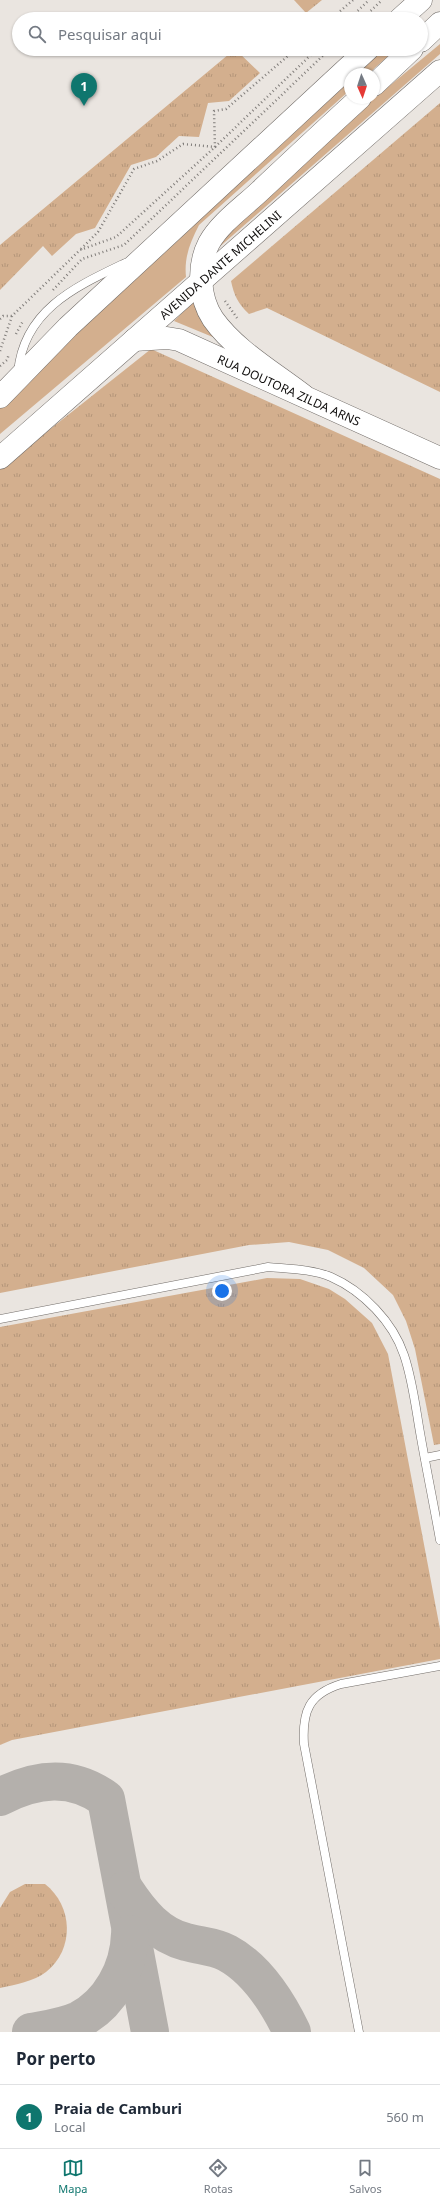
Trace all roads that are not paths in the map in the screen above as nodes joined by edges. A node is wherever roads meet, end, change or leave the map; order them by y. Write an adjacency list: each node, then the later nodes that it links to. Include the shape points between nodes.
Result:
1 (421, 0): 2 (main road)
2 (408, 12)
3 (360, 56): 11 (main road, via 68,327)
4 (405, 56): 6 (main road)
5 (440, 71): 8 (main road, AVENIDA DANTE MICHELINI)
6 (380, 79)
7 (354, 104): 8 (main road, via 220,230 204,254)
8 (202, 283): 9 (main road, AVENIDA DANTE MICHELINI); 10 (main road, via 206,305 221,329)
9 (134, 340): 10 (main road, RUA DOUTORA ZILDA ARNS, via 179,340); 12 (main road, AVENIDA DANTE MICHELINI)
10 (303, 395): 13 (main road, RUA DOUTORA ZILDA ARNS)
11 (0, 397)
12 (0, 458)
13 (440, 458)
14 (0, 1319): 16 (lane, via 268,1267 303,1270 330,1277 351,1288 374,1307 390,1328 404,1354)
15 (440, 1455): 16 (lane)
16 (425, 1458): 17 (lane)
17 (440, 1540)
18 (440, 1666): 19 (lane, via 328,1688 308,1707 304,1718 304,1744)
19 (359, 2032)

